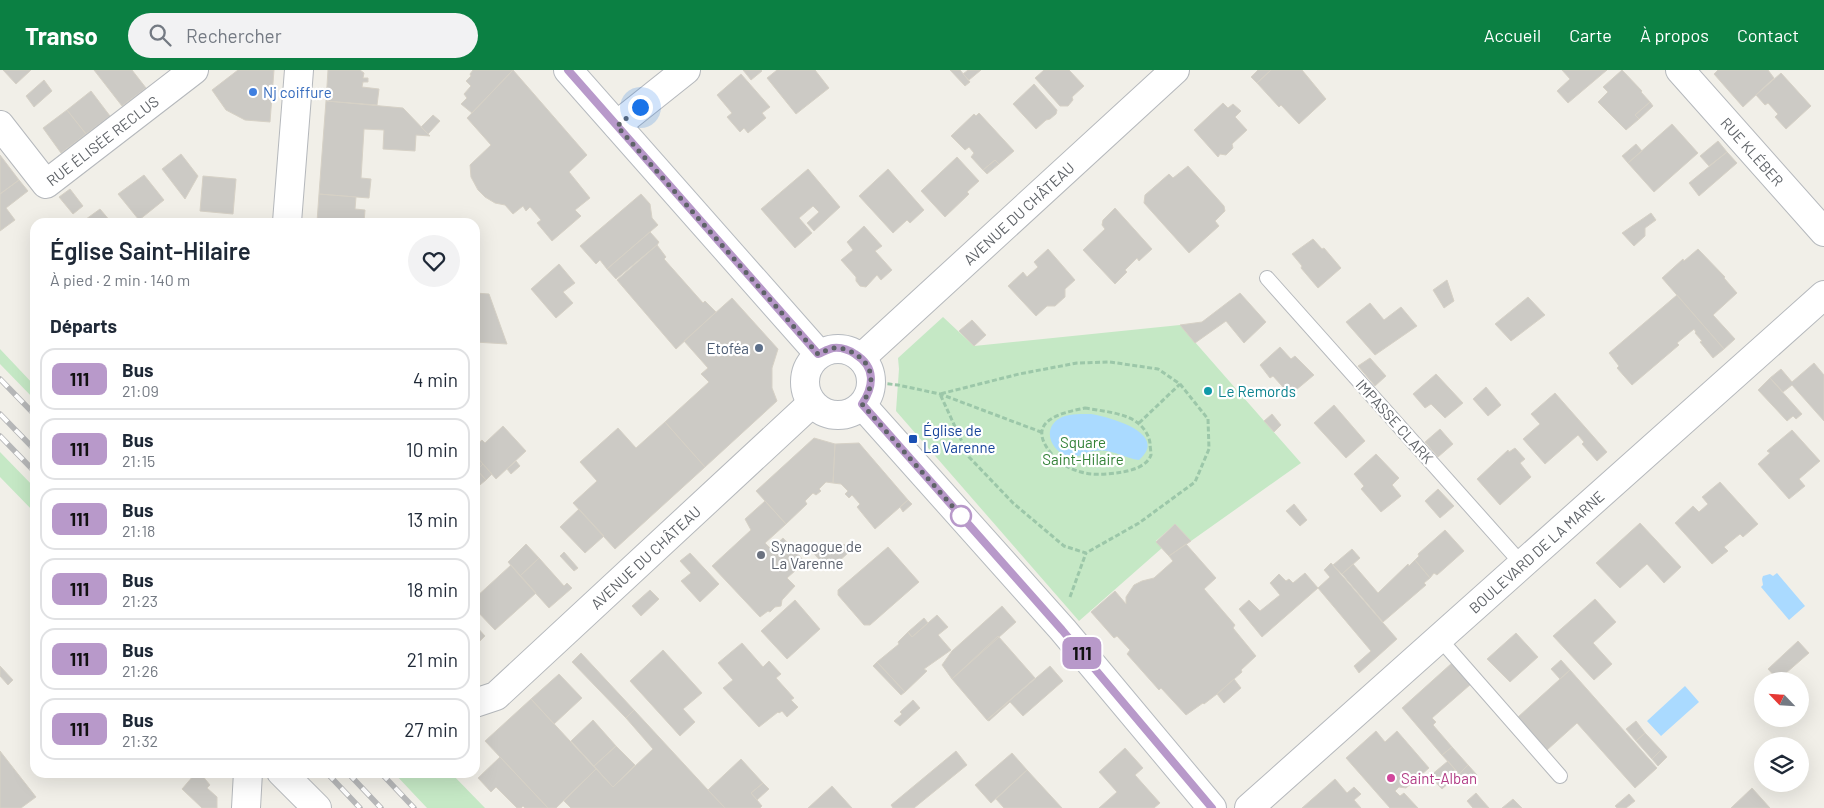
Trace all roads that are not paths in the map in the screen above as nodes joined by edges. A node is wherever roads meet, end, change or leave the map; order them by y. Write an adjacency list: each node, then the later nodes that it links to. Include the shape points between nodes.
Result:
1 (194, 70): 7 (street, RUE ÉLISÉE RECLUS, via 46,184)
2 (299, 70): 9 (street)
3 (568, 70): 8 (street)
4 (686, 70): 8 (street)
5 (1175, 70): 14 (street, AVENUE DU CHÂTEAU)
6 (1680, 70): 10 (street, RUE KLÉBER)
7 (0, 125)
8 (617, 126): 13 (street)
9 (287, 218)
10 (1824, 232)
11 (1267, 278): 16 (lane, IMPASSE CLARK)
12 (1824, 295): 16 (street, BOULEVARD DE LA MARNE)
13 (818, 354): 14 (street, via 833,348 848,350); 15 (street, via 809,364 804,378)
14 (865, 381): 15 (street, via 851,413 837,415 824,412); 24 (street, via 1058,625)
15 (812, 403): 18 (street, AVENUE DU CHÂTEAU, via 496,696)
16 (1522, 564): 17 (street, BOULEVARD DE LA MARNE)
17 (1439, 638): 19 (lane); 25 (street, BOULEVARD DE LA MARNE)
18 (480, 701)
19 (1560, 776)
20 (248, 778): 22 (street)
21 (287, 778): 23 (street)
22 (246, 808)
23 (317, 808)
24 (1212, 808)
25 (1249, 808)

